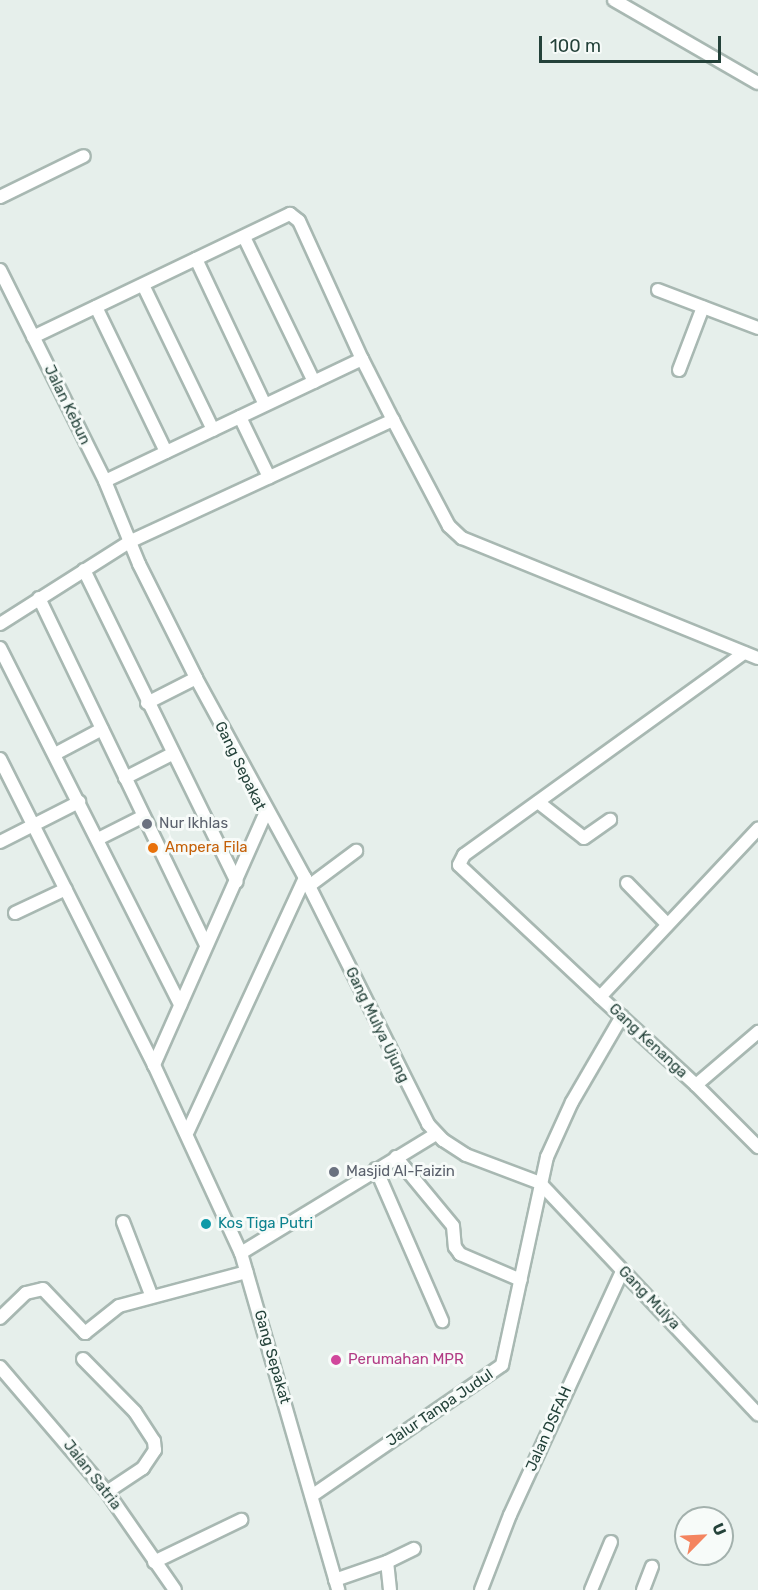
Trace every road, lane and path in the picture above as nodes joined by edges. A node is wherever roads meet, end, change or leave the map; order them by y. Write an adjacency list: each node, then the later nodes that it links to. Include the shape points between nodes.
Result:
1 (614, 0): 2 (street)
2 (758, 83)
3 (84, 156): 4 (street)
4 (0, 196)
5 (244, 237): 6 (street); 14 (street, via 290,214 296,216); 16 (street)
6 (196, 260): 8 (street); 17 (street)
7 (0, 270): 13 (street, Jalan Kebun)
8 (143, 285): 10 (street); 20 (street)
9 (658, 290): 11 (street)
10 (96, 307): 13 (street); 21 (street)
11 (703, 307): 12 (street); 15 (street)
12 (758, 328)
13 (33, 337): 23 (street, Jalan Kebun)
14 (362, 359): 16 (street); 19 (street)
15 (679, 370)
16 (314, 382): 17 (street)
17 (265, 405): 18 (street)
18 (240, 417): 20 (street); 22 (street)
19 (393, 420): 22 (street); 29 (street, via 449,526 462,538)
20 (213, 430): 21 (street)
21 (166, 452): 23 (street)
22 (269, 477): 24 (street)
23 (105, 482): 24 (street, Jalan Kebun)
24 (129, 542): 25 (street); 31 (street, Gang Sepakat)
25 (84, 570): 26 (street); 32 (street)
26 (39, 598): 27 (street); 33 (street)
27 (0, 624)
28 (0, 648): 34 (street)
29 (744, 653): 30 (street); 40 (street)
30 (758, 658)
31 (196, 678): 32 (street); 41 (street, Gang Sepakat)
32 (147, 704): 35 (street)
33 (102, 729): 34 (street); 37 (street)
34 (54, 754): 39 (street)
35 (171, 754): 37 (street); 49 (street)
36 (0, 759): 38 (street)
37 (125, 778): 42 (street)
38 (4, 779): 44 (street)
39 (79, 802): 44 (street); 46 (street)
40 (538, 802): 43 (street, via 584,838); 56 (street, Gang Kenanga, via 464,855 459,868)
41 (266, 812): 49 (street, Gang Sepakat); 50 (street, Gang Mulya Ujung)
42 (144, 816): 46 (street); 55 (street)
43 (610, 820)
44 (33, 825): 47 (street); 52 (street)
45 (758, 829): 54 (street)
46 (98, 839): 57 (street)
47 (0, 842)
48 (356, 851): 50 (street)
49 (237, 882): 55 (street, Gang Sepakat)
50 (307, 882): 62 (street); 63 (street, Gang Mulya Ujung, via 419,1109)
51 (627, 883): 54 (street)
52 (66, 890): 53 (street); 60 (street)
53 (15, 913)
54 (667, 924): 56 (street)
55 (206, 945): 57 (street, Gang Sepakat)
56 (600, 997): 58 (street, Gang Kenanga)
57 (180, 1005): 60 (street, Gang Sepakat)
58 (622, 1016): 61 (street, Gang Kenanga); 67 (street, Jalur Tanpa Judul, via 560,1126)
59 (758, 1032): 61 (street, Gang Kenanga)
60 (154, 1065): 62 (street, Gang Sepakat)
61 (696, 1085): 64 (street, Gang Kenanga)
62 (188, 1131): 69 (street, Gang Sepakat)
63 (436, 1134): 65 (street); 67 (street, Gang Mulya Ujung, via 466,1155)
64 (758, 1147)
65 (396, 1157): 66 (street); 72 (street, via 453,1226 455,1247 460,1254)
66 (376, 1168): 69 (street); 75 (street)
67 (540, 1183): 70 (street, Gang Mulya); 72 (street, Jalur Tanpa Judul)
68 (123, 1222): 73 (street)
69 (241, 1252): 71 (street, Gang Sepakat)
70 (622, 1271): 78 (street, Gang Mulya); 90 (street, Jalan DSFAH, via 510,1515)
71 (247, 1272): 73 (street); 80 (street, Gang Sepakat)
72 (521, 1280): 80 (street, Jalur Tanpa Judul, via 507,1354 497,1370)
73 (152, 1297): 74 (street, via 120,1306 85,1332 43,1289 26,1293)
74 (0, 1318)
75 (442, 1321)
76 (83, 1359): 79 (street, via 135,1412 154,1441 155,1450 142,1468)
77 (0, 1367): 79 (street, Jalan Satria)
78 (758, 1414)
79 (107, 1492): 84 (street, Jalan Satria)
80 (313, 1494): 87 (street, Gang Sepakat)
81 (241, 1520): 84 (street)
82 (611, 1542): 91 (street)
83 (414, 1549): 85 (street)
84 (154, 1562): 88 (street, Jalan Satria)
85 (387, 1562): 87 (street); 89 (street)
86 (652, 1567): 92 (street)
87 (336, 1585)
88 (175, 1590)
89 (390, 1590)
90 (481, 1590)
91 (591, 1590)
92 (643, 1590)

